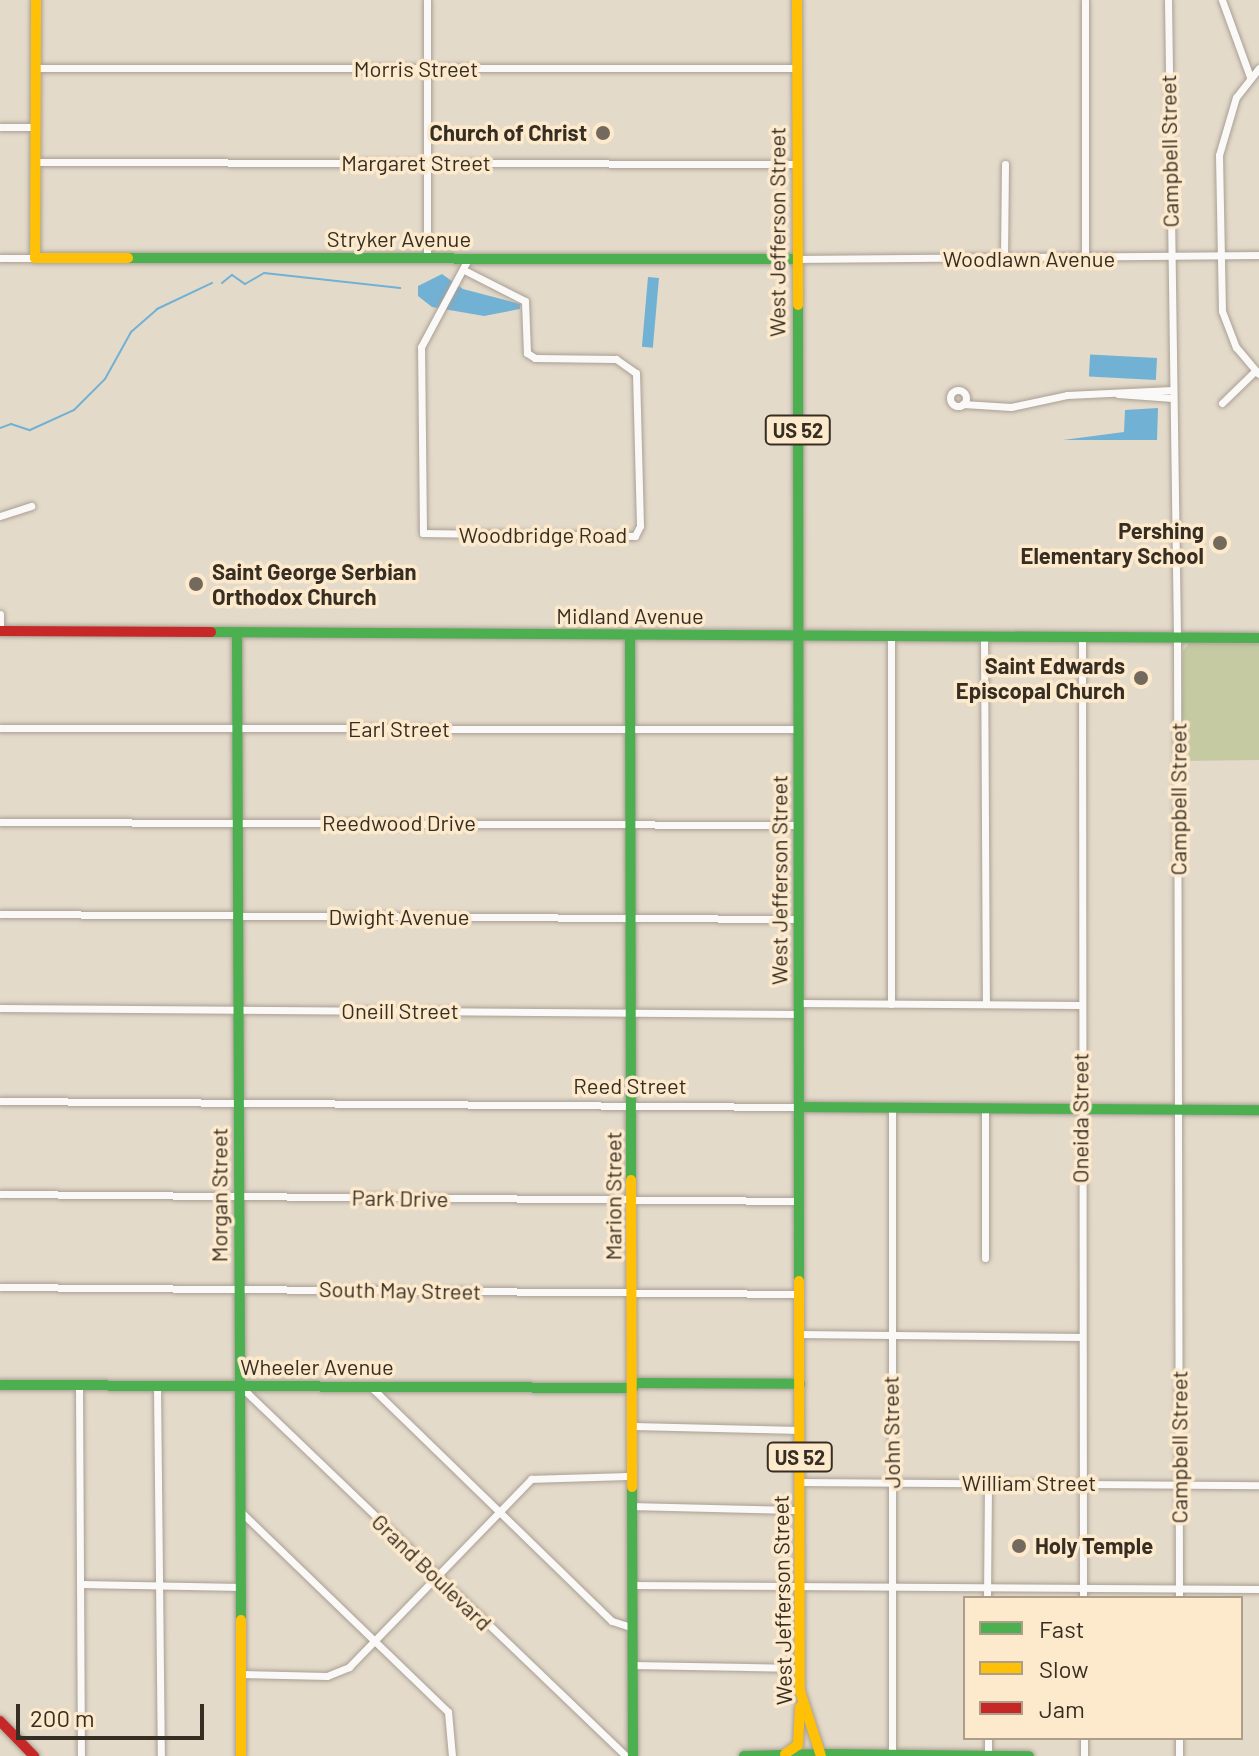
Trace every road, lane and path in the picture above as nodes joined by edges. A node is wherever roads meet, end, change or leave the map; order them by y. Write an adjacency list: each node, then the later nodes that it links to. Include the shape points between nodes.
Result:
1 (36, 0): 7 (street)
2 (427, 0): 10 (street)
3 (797, 0): 8 (street, West Jefferson Street / US 52)
4 (1085, 0): 27 (street)
5 (1168, 0): 20 (street, Campbell Street)
6 (1222, 0): 11 (street)
7 (36, 68): 10 (street, Morris Street); 13 (street)
8 (797, 68): 10 (street, Morris Street); 16 (street, West Jefferson Street / US 52)
9 (1259, 68): 11 (street)
10 (427, 69): 15 (street)
11 (1250, 77): 18 (street, via 1222,134)
12 (0, 127): 13 (street)
13 (35, 127): 14 (street)
14 (35, 162): 15 (street, Margaret Street); 22 (street)
15 (427, 163): 16 (street, Margaret Street); 23 (street)
16 (797, 164): 25 (street, West Jefferson Street / US 52)
17 (1005, 164): 26 (street)
18 (1221, 254): 19 (street, Woodlawn Avenue); 20 (street, Woodlawn Avenue); 29 (street, via 1227,330)
19 (1259, 255)
20 (1169, 256): 27 (street, Woodlawn Avenue); 30 (street, Campbell Street)
21 (0, 258): 22 (street, Stryker Avenue)
22 (35, 258): 23 (street, Stryker Avenue)
23 (427, 259): 24 (street, Stryker Avenue)
24 (468, 259): 25 (street, Stryker Avenue); 28 (street, Woodbridge Road)
25 (797, 259): 26 (street, Woodlawn Avenue); 40 (street, West Jefferson Street / US 52)
26 (1004, 259): 27 (street, Woodlawn Avenue)
27 (1085, 259)
28 (466, 271): 28 (street, Woodbridge Road, via 525,301 527,353 535,358 616,359 636,373 640,526 635,536 423,533 421,347)
29 (1257, 373): 31 (street)
30 (1172, 394): 32 (street, via 1118,394 1020,406); 43 (street, Campbell Street)
31 (1222, 403)
32 (963, 404)
33 (31, 506): 34 (street)
34 (0, 516)
35 (0, 614): 36 (street)
36 (0, 631): 37 (street, Midland Avenue)
37 (237, 633): 38 (street, Midland Avenue); 46 (street, Morgan Street)
38 (630, 636): 40 (street, Midland Avenue); 47 (street, Marion Street)
39 (984, 637): 41 (street, Midland Avenue); 42 (street, Midland Avenue); 58 (street)
40 (798, 638): 41 (street, Midland Avenue); 48 (street, West Jefferson Street / US 52)
41 (891, 638): 57 (street)
42 (1082, 638): 43 (street, Midland Avenue); 59 (street, Oneida Street)
43 (1177, 638): 44 (street, Midland Avenue); 71 (street, Campbell Street)
44 (1259, 638)
45 (0, 728): 46 (street, Earl Street)
46 (237, 728): 47 (street, Earl Street); 50 (street, Morgan Street)
47 (630, 729): 48 (street, Earl Street); 51 (street, Marion Street)
48 (798, 729): 52 (street, West Jefferson Street / US 52)
49 (0, 822): 50 (street, Reedwood Drive)
50 (238, 822): 51 (street, Reedwood Drive); 54 (street, Morgan Street)
51 (630, 824): 52 (street, Reedwood Drive); 55 (street, Marion Street)
52 (798, 825): 56 (street, West Jefferson Street / US 52)
53 (0, 914): 54 (street, Dwight Avenue)
54 (238, 916): 55 (street, Dwight Avenue); 62 (street, Morgan Street)
55 (630, 918): 56 (street, Dwight Avenue); 63 (street, Marion Street)
56 (799, 919): 61 (street, West Jefferson Street / US 52)
57 (891, 1004): 58 (street, Oneill Street); 61 (street, Oneill Street)
58 (986, 1004): 59 (street, Oneill Street)
59 (1081, 1005): 70 (street, Oneida Street)
60 (0, 1008): 62 (street, Oneill Street)
61 (799, 1008): 63 (street, Oneill Street); 67 (street, West Jefferson Street / US 52)
62 (238, 1010): 63 (street, Oneill Street); 65 (street, Morgan Street)
63 (630, 1013): 66 (street, Marion Street)
64 (0, 1101): 65 (street, Reed Street)
65 (239, 1103): 66 (street, Reed Street); 74 (street, Morgan Street)
66 (633, 1105): 67 (street, Reed Street); 75 (street, Marion Street)
67 (799, 1107): 68 (street, Reed Street); 76 (street, West Jefferson Street / US 52)
68 (892, 1108): 69 (street, Reed Street); 83 (street, John Street)
69 (985, 1108): 70 (street, Reed Street); 77 (street)
70 (1080, 1109): 71 (street, Reed Street); 84 (street, Oneida Street)
71 (1178, 1110): 72 (street, Reed Street); 99 (street, Campbell Street)
72 (1259, 1110)
73 (0, 1194): 74 (street, Park Drive)
74 (239, 1196): 75 (street, Park Drive); 79 (street, Morgan Street)
75 (633, 1198): 76 (street, Park Drive); 80 (street, Marion Street)
76 (799, 1201): 81 (street, West Jefferson Street / US 52)
77 (985, 1258)
78 (0, 1287): 79 (street, South May Street)
79 (239, 1289): 80 (street, South May Street); 89 (street, Morgan Street)
80 (634, 1292): 81 (street, South May Street); 90 (street, Marion Street)
81 (800, 1294): 82 (street, West Jefferson Street / US 52)
82 (800, 1334): 83 (street); 85 (street, West Jefferson Street / US 52)
83 (890, 1335): 84 (street); 96 (street, John Street)
84 (1081, 1337): 98 (street, Oneida Street)
85 (800, 1384): 90 (street, Wheeler Avenue); 93 (street, West Jefferson Street / US 52)
86 (0, 1385): 87 (street, Wheeler Avenue)
87 (79, 1385): 88 (street, Wheeler Avenue); 106 (street)
88 (157, 1386): 89 (street, Wheeler Avenue); 107 (street)
89 (240, 1386): 91 (street, Wheeler Avenue); 103 (street, Morgan Street); 105 (street, Grand Boulevard)
90 (634, 1386): 91 (street, Wheeler Avenue); 92 (street, Marion Street)
91 (372, 1388): 104 (street)
92 (633, 1426): 93 (street); 94 (street, Marion Street)
93 (800, 1430): 95 (street, West Jefferson Street / US 52)
94 (633, 1476): 101 (street, Marion Street); 104 (street, via 538,1477)
95 (800, 1482): 96 (street, William Street); 102 (street, West Jefferson Street / US 52)
96 (892, 1482): 97 (street, William Street); 110 (street, John Street)
97 (988, 1483): 98 (street, William Street); 111 (street)
98 (1082, 1484): 99 (street, William Street); 113 (street, Oneida Street)
99 (1179, 1484): 100 (street, William Street); 114 (street, Campbell Street)
100 (1259, 1485)
101 (633, 1506): 102 (street); 108 (street, Marion Street)
102 (800, 1510): 109 (street, West Jefferson Street / US 52)
103 (240, 1511): 112 (street, Morgan Street); 120 (street)
104 (498, 1512): 105 (street); 119 (street, via 612,1621)
105 (435, 1575): 120 (street); 134 (street, Grand Boulevard)
106 (81, 1584): 107 (street); 130 (street)
107 (161, 1585): 112 (street); 131 (street)
108 (631, 1585): 109 (street); 119 (street, Marion Street)
109 (800, 1585): 110 (street); 122 (street, West Jefferson Street / US 52)
110 (892, 1586): 111 (street); 128 (street, John Street)
111 (987, 1586): 113 (street); 116 (street)
112 (241, 1587): 123 (street, Morgan Street)
113 (1083, 1587): 114 (street); 117 (street, Oneida Street)
114 (1179, 1588): 115 (street); 118 (street, Campbell Street)
115 (1259, 1589)
116 (987, 1596)
117 (1083, 1596)
118 (1179, 1596)
119 (631, 1627): 121 (street, Marion Street)
120 (374, 1641): 123 (street, via 338,1674); 133 (street, via 448,1712)
121 (631, 1665): 122 (street); 135 (street, Marion Street)
122 (800, 1668): 124 (street, West Jefferson Street / US 52)
123 (241, 1674): 132 (street, Morgan Street)
124 (800, 1691): 126 (street, US 52, via 798,1745); 127 (street, West Jefferson Street / US 52)
125 (0, 1721): 129 (street)
126 (784, 1755): 127 (street); 136 (street)
127 (821, 1755): 128 (street)
128 (892, 1755): 137 (street)
129 (34, 1756)
130 (81, 1756)
131 (161, 1756)
132 (241, 1756)
133 (452, 1756)
134 (626, 1756)
135 (633, 1756)
136 (744, 1756)
137 (988, 1756): 138 (street)
138 (1029, 1756)

